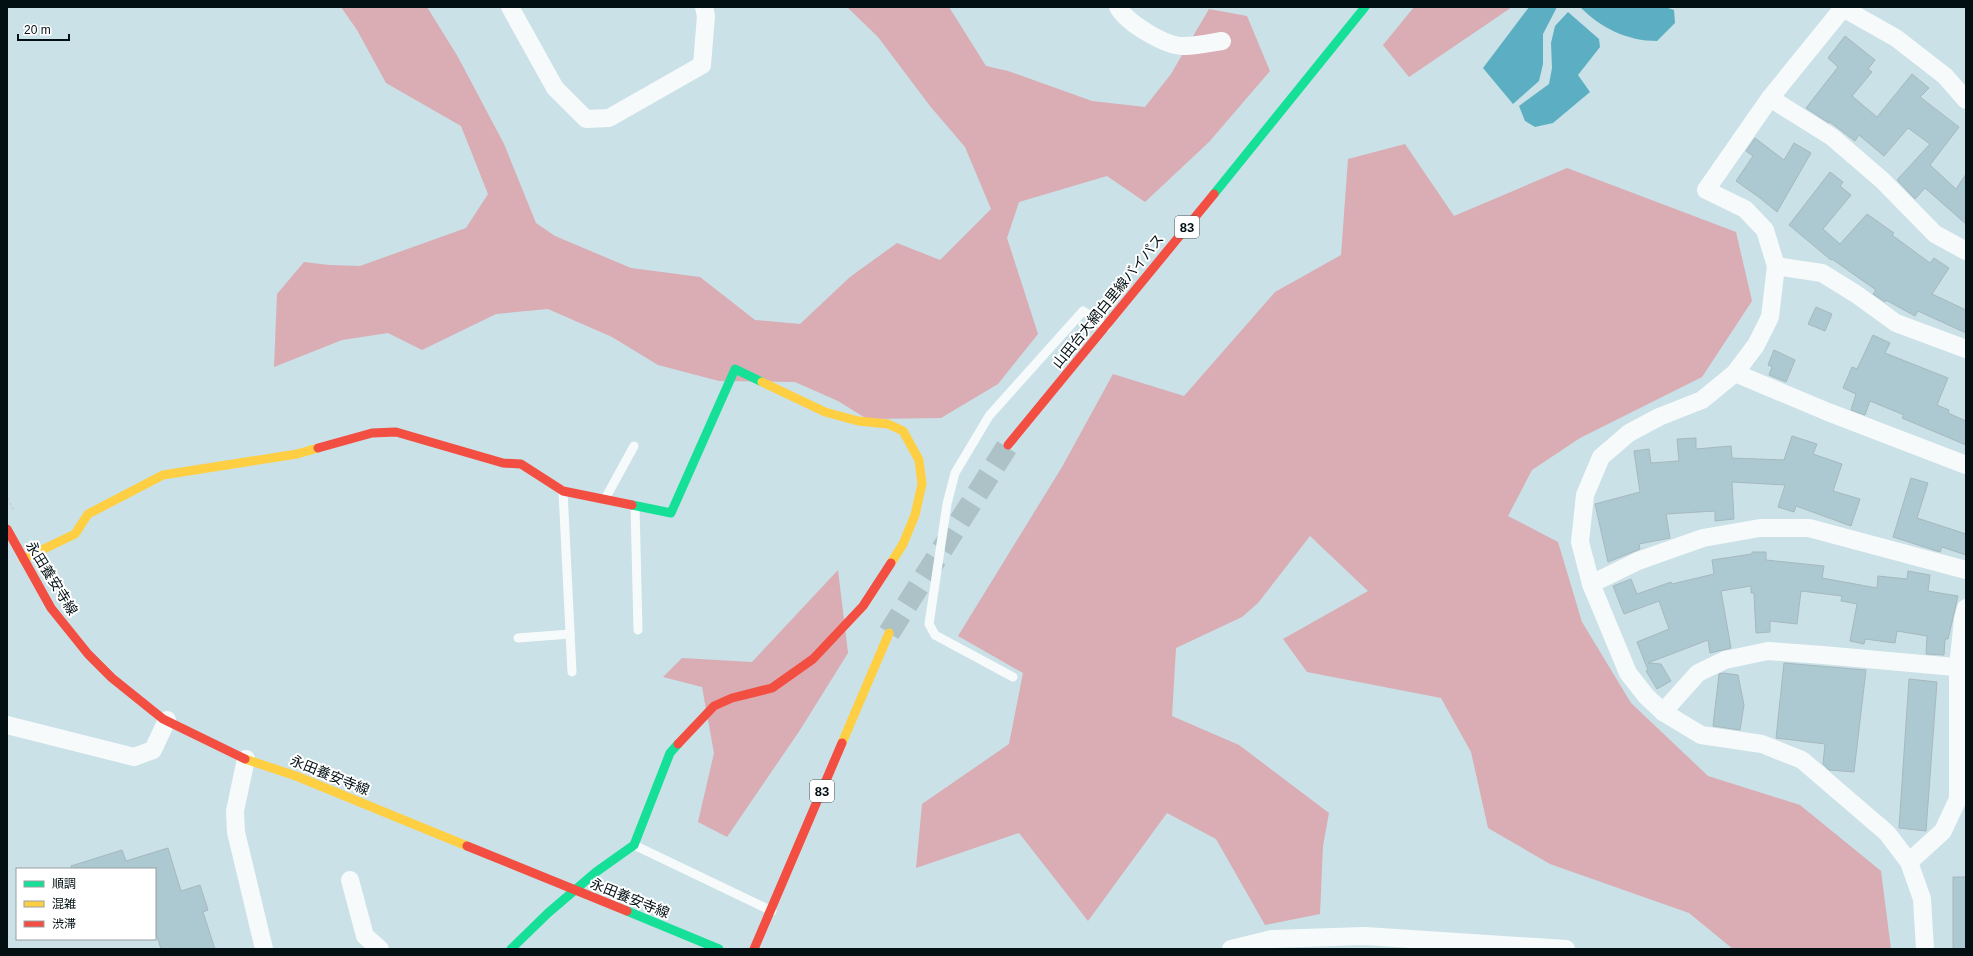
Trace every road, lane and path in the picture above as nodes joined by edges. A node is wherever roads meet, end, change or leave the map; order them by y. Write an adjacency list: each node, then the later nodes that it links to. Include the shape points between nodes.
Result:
1 (510, 7): 2 (street, via 555,88 586,119 609,118 702,65 706,16)
2 (704, 7)
3 (1118, 7): 6 (street, via 1123,15 1172,44 1184,46)
4 (1366, 7): 11 (street, 山田台大網白里線バイパス / 83)
5 (1842, 8): 7 (street); 8 (street, via 1896,38 1945,76)
6 (1222, 41)
7 (1770, 98): 9 (street, via 1832,137 1882,180 1935,234); 10 (street, via 1706,190 1745,209 1765,230)
8 (1966, 100)
9 (1966, 251)
10 (1776, 266): 12 (street, via 1822,273 1896,323); 13 (street, via 1770,317 1756,345)
11 (1106, 327): 14 (street, 山田台大網白里線バイパス / 83); 31 (lane, via 1083,311 989,416 955,473 947,504 929,624 935,635)
12 (1966, 349)
13 (1735, 373): 16 (street); 23 (street, via 1702,400 1659,417 1629,433 1600,457 1585,495 1580,542)
14 (1008, 445)
15 (634, 446): 18 (lane)
16 (1966, 465)
17 (563, 491): 18 (street); 21 (street, via 521,464 503,463 396,432 372,433 297,454 162,475 88,514 75,534); 27 (lane)
18 (605, 499): 19 (street)
19 (635, 506): 25 (lane); 36 (street, via 671,513 735,369 825,412 858,421 888,424 904,431 919,460 922,484 915,515 903,544 863,606 813,658 772,688 732,698 714,706 670,753)
20 (7, 529): 21 (street, 永田養安寺線)
21 (23, 559): 33 (street, 永田養安寺線, via 51,608 88,654 112,678)
22 (1966, 570): 23 (street, via 1809,528 1760,528 1703,538 1638,561)
23 (1591, 584): 32 (street, via 1628,673)
24 (1966, 608): 29 (street, via 1963,619)
25 (638, 630)
26 (888, 633): 39 (street, 83)
27 (570, 634): 28 (lane); 30 (lane)
28 (518, 638)
29 (1962, 667): 32 (street, via 1823,654 1768,652 1725,660 1698,673); 37 (street, via 1958,799 1943,831)
30 (572, 672)
31 (1013, 677)
32 (1663, 712): 37 (street, via 1701,735 1762,744 1802,760 1887,832)
33 (167, 720): 34 (street, via 153,750 134,757); 35 (street, 永田養安寺線)
34 (7, 725)
35 (246, 759): 41 (street, via 235,811 236,832); 44 (street, 永田養安寺線, via 296,776)
36 (634, 845): 39 (lane); 43 (street, via 596,872)
37 (1909, 862): 48 (street, via 1922,899)
38 (350, 880): 42 (street, via 365,936)
39 (772, 911): 45 (street, 83)
40 (1365, 943): 46 (street, via 1272,939); 47 (street)
41 (264, 949)
42 (380, 949)
43 (511, 949)
44 (719, 949)
45 (754, 949)
46 (1231, 949)
47 (1566, 949)
48 (1925, 949)

